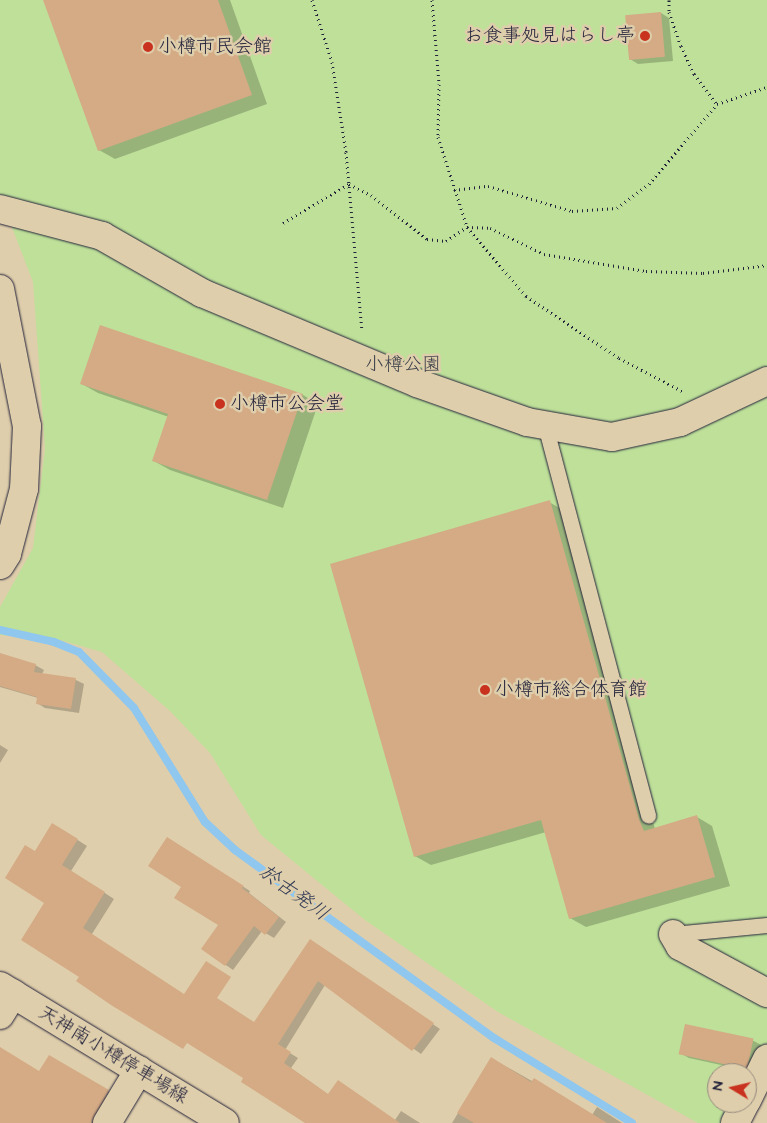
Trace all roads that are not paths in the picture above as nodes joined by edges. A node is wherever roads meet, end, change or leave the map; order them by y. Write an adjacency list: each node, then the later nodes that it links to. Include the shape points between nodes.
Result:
1 (0, 208): 4 (street, via 102,236 202,293 426,387)
2 (0, 289): 5 (street, via 27,426 24,489 7,554)
3 (767, 381): 4 (street, via 680,422 612,437)
4 (545, 425): 6 (lane)
5 (0, 565)
6 (648, 816)
7 (767, 924): 8 (lane)
8 (673, 934): 9 (street, via 680,946)
9 (767, 992)
10 (4, 999): 12 (street, 天神南小樽停車場線)
11 (767, 1059): 13 (street)
12 (139, 1070): 14 (street); 15 (street, 天神南小樽停車場線)
13 (757, 1079)
14 (107, 1123)
15 (225, 1123)

